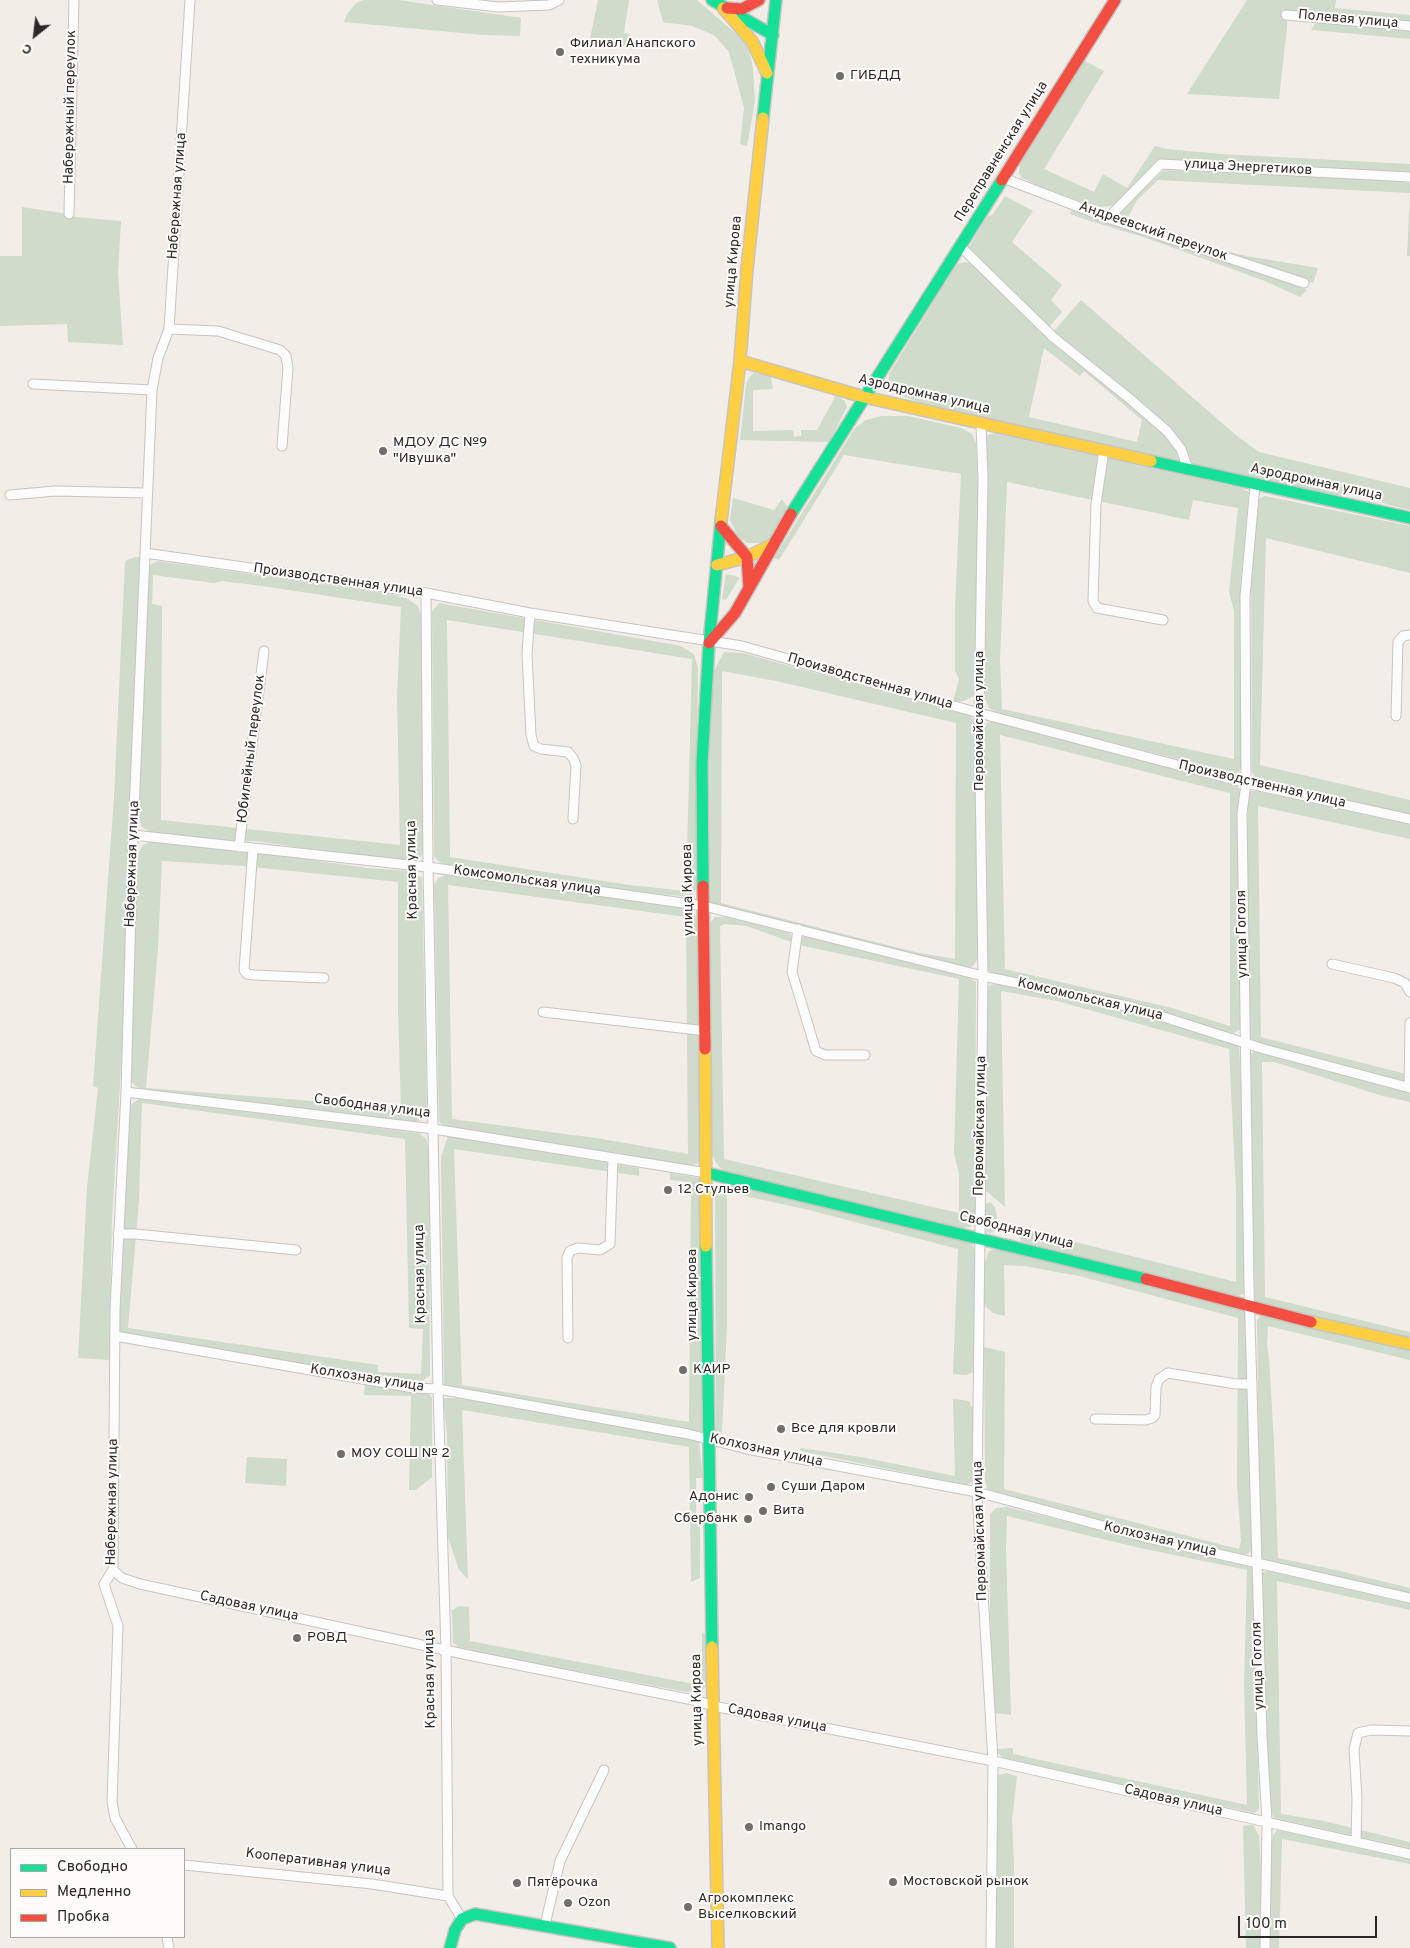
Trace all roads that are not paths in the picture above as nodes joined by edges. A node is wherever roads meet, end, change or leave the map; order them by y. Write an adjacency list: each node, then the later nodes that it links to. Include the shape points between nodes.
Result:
1 (74, 0): 16 (street, Набережный переулок)
2 (437, 0): 3 (street, via 498,7 550,5)
3 (559, 0)
4 (712, 0): 9 (main road)
5 (759, 0): 9 (main road, via 742,9)
6 (776, 0): 12 (main road, улица Кирова)
7 (1115, 0): 15 (main road, Переправненская улица)
8 (192, 1): 20 (street, Набережная улица)
9 (723, 8): 12 (main road); 13 (main road, via 752,42)
10 (1286, 15): 11 (street, Полевая улица)
11 (1410, 26)
12 (772, 35): 13 (main road, улица Кирова)
13 (768, 75): 21 (main road, улица Кирова)
14 (1410, 177): 17 (street, улица Энергетиков, via 1161,164)
15 (1003, 178): 17 (street, Андреевский переулок); 18 (main road, Переправненская улица)
16 (69, 214)
17 (1108, 218): 19 (street, Андреевский переулок)
18 (961, 247): 24 (main road, Переправненская улица); 28 (street, via 1053,337 1167,431 1181,448)
19 (1304, 283)
20 (169, 329): 23 (street, Набережная улица, via 158,358); 26 (street, via 218,330 280,350 286,356 288,368)
21 (740, 361): 24 (main road, Аэродромная улица); 33 (main road, улица Кирова)
22 (33, 384): 23 (street)
23 (152, 390): 30 (street, Набережная улица)
24 (864, 397): 25 (main road, Аэродромная улица); 34 (main road)
25 (981, 424): 27 (main road, Аэродромная улица); 47 (street, Первомайская улица)
26 (282, 446)
27 (1104, 450): 28 (main road, Аэродромная улица); 43 (street, via 1096,504 1093,601 1097,608)
28 (1188, 469): 29 (main road, Аэродромная улица)
29 (1255, 485): 32 (main road, Аэродромная улица); 49 (street, улица Гоголя, via 1245,597)
30 (147, 493): 31 (street, via 55,491); 35 (street, Набережная улица)
31 (10, 495)
32 (1410, 518)
33 (721, 526): 36 (main road); 37 (main road, улица Кирова)
34 (772, 545): 36 (main road); 38 (main road)
35 (144, 553): 39 (street, Производственная улица); 52 (street, Набережная улица)
36 (747, 557): 37 (main road); 38 (main road)
37 (717, 565): 40 (main road, улица Кирова)
38 (749, 588): 42 (main road)
39 (426, 593): 41 (street, Производственная улица); 55 (street, Красная улица)
40 (712, 610): 42 (main road, via 726,616); 45 (main road, улица Кирова)
41 (530, 613): 45 (street, Производственная улица); 50 (street, via 527,654 531,735 534,746 568,752 573,758 576,765)
42 (735, 613): 45 (main road)
43 (1163, 620)
44 (1410, 635): 48 (street, via 1403,636 1398,642)
45 (709, 642): 47 (street, Производственная улица, via 742,646); 56 (main road, улица Кирова, via 702,763)
46 (264, 651): 53 (street, Юбилейный переулок)
47 (979, 713): 49 (street, Производственная улица); 59 (street, Первомайская улица)
48 (1396, 716)
49 (1246, 783): 51 (street, Производственная улица); 65 (street, улица Гоголя, via 1242,814)
50 (573, 819)
51 (1410, 819)
52 (133, 835): 53 (street, Комсомольская улица); 68 (street, Набережная улица)
53 (239, 847): 54 (street, Комсомольская улица)
54 (253, 848): 55 (street, Комсомольская улица); 60 (street, via 244,970 247,974)
55 (428, 867): 56 (street, Комсомольская улица); 69 (street, Красная улица)
56 (704, 906): 57 (street, Комсомольская улица); 64 (main road, улица Кирова)
57 (798, 929): 59 (street, Комсомольская улица); 66 (street, via 792,972 816,1051 825,1055)
58 (1332, 964): 61 (street, via 1394,978 1405,983)
59 (983, 976): 65 (street, Комсомольская улица, via 1132,1007); 73 (street, Первомайская улица)
60 (324, 978)
61 (1410, 992)
62 (543, 1012): 64 (street)
63 (1410, 1023): 67 (street, Комсомольская улица)
64 (706, 1031): 71 (main road, улица Кирова)
65 (1244, 1041): 67 (street, Комсомольская улица); 75 (street, улица Гоголя)
66 (865, 1055)
67 (1409, 1088)
68 (126, 1092): 69 (street, Свободная улица); 72 (street, Набережная улица)
69 (434, 1129): 70 (street, Свободная улица); 80 (street, Красная улица)
70 (613, 1158): 71 (street, Свободная улица); 77 (street, via 610,1244 600,1250 578,1248 570,1251 567,1258)
71 (707, 1173): 73 (main road, Свободная улица); 82 (main road, улица Кирова)
72 (118, 1234): 74 (street); 76 (street, Набережная улица)
73 (980, 1238): 75 (main road, Свободная улица); 83 (street, Первомайская улица)
74 (296, 1250)
75 (1252, 1305): 78 (main road, Свободная улица, via 1341,1330); 79 (street, улица Гоголя)
76 (115, 1336): 80 (street, Колхозная улица, via 414,1388); 85 (street, Набережная улица)
77 (568, 1338)
78 (1410, 1344)
79 (1252, 1384): 81 (street, via 1168,1373 1159,1379 1156,1387 1155,1415 1152,1418); 84 (street, улица Гоголя)
80 (438, 1389): 82 (street, Колхозная улица); 87 (street, Красная улица)
81 (1094, 1419)
82 (708, 1440): 83 (street, Колхозная улица); 88 (main road, улица Кирова)
83 (977, 1492): 84 (street, Колхозная улица, via 1125,1532); 90 (street, Первомайская улица)
84 (1256, 1562): 86 (street, Колхозная улица); 92 (street, улица Гоголя)
85 (113, 1570): 87 (street, Садовая улица, via 122,1578 140,1584); 94 (street, Набережная улица, via 104,1584 118,1626 112,1802 115,1818)
86 (1410, 1598)
87 (446, 1650): 88 (street, Садовая улица); 97 (street, Красная улица)
88 (713, 1706): 90 (street, Садовая улица); 102 (main road, улица Кирова)
89 (1410, 1731): 93 (street, via 1358,1733 1354,1749)
90 (993, 1762): 92 (street, Садовая улица); 103 (street, Первомайская улица)
91 (604, 1770): 99 (street, via 560,1861)
92 (1267, 1822): 93 (street, Садовая улица); 104 (street, улица Гоголя)
93 (1356, 1841): 95 (street, Садовая улица)
94 (131, 1848)
95 (1410, 1854)
96 (185, 1865): 97 (street, Кооперативная улица, via 372,1884)
97 (448, 1896): 98 (street)
98 (462, 1919): 99 (main road, via 475,1914); 100 (main road)
99 (545, 1925): 101 (main road)
100 (450, 1948)
101 (670, 1948)
102 (718, 1948)
103 (991, 1948)
104 (1264, 1948)

